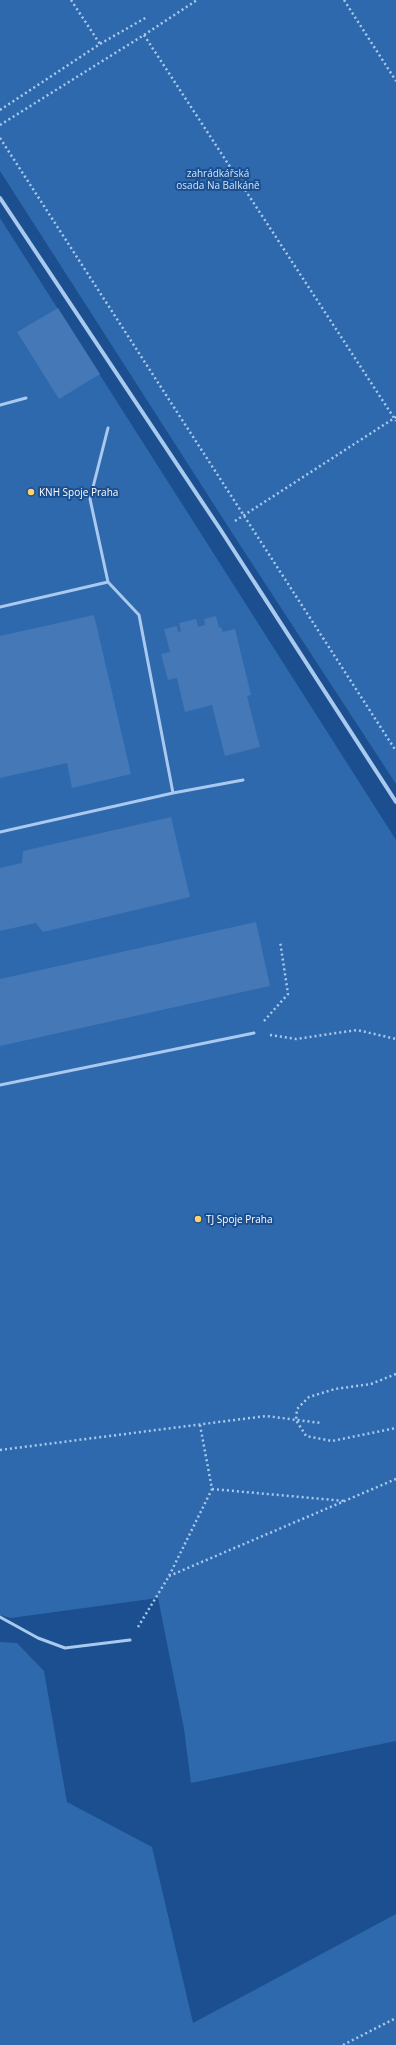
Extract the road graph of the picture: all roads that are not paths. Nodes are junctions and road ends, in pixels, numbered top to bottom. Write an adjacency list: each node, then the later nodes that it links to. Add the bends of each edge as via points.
1 (0, 198): 9 (street, via 220,529)
2 (26, 398): 3 (lane)
3 (0, 405)
4 (108, 428): 5 (lane, via 90,499)
5 (108, 582): 6 (lane); 8 (lane, via 139,615)
6 (0, 607)
7 (243, 780): 8 (lane)
8 (173, 793): 10 (lane)
9 (396, 802)
10 (0, 832)
11 (254, 1033): 12 (lane)
12 (0, 1085)
13 (0, 1617): 14 (lane, via 38,1638 65,1648)
14 (130, 1640)

